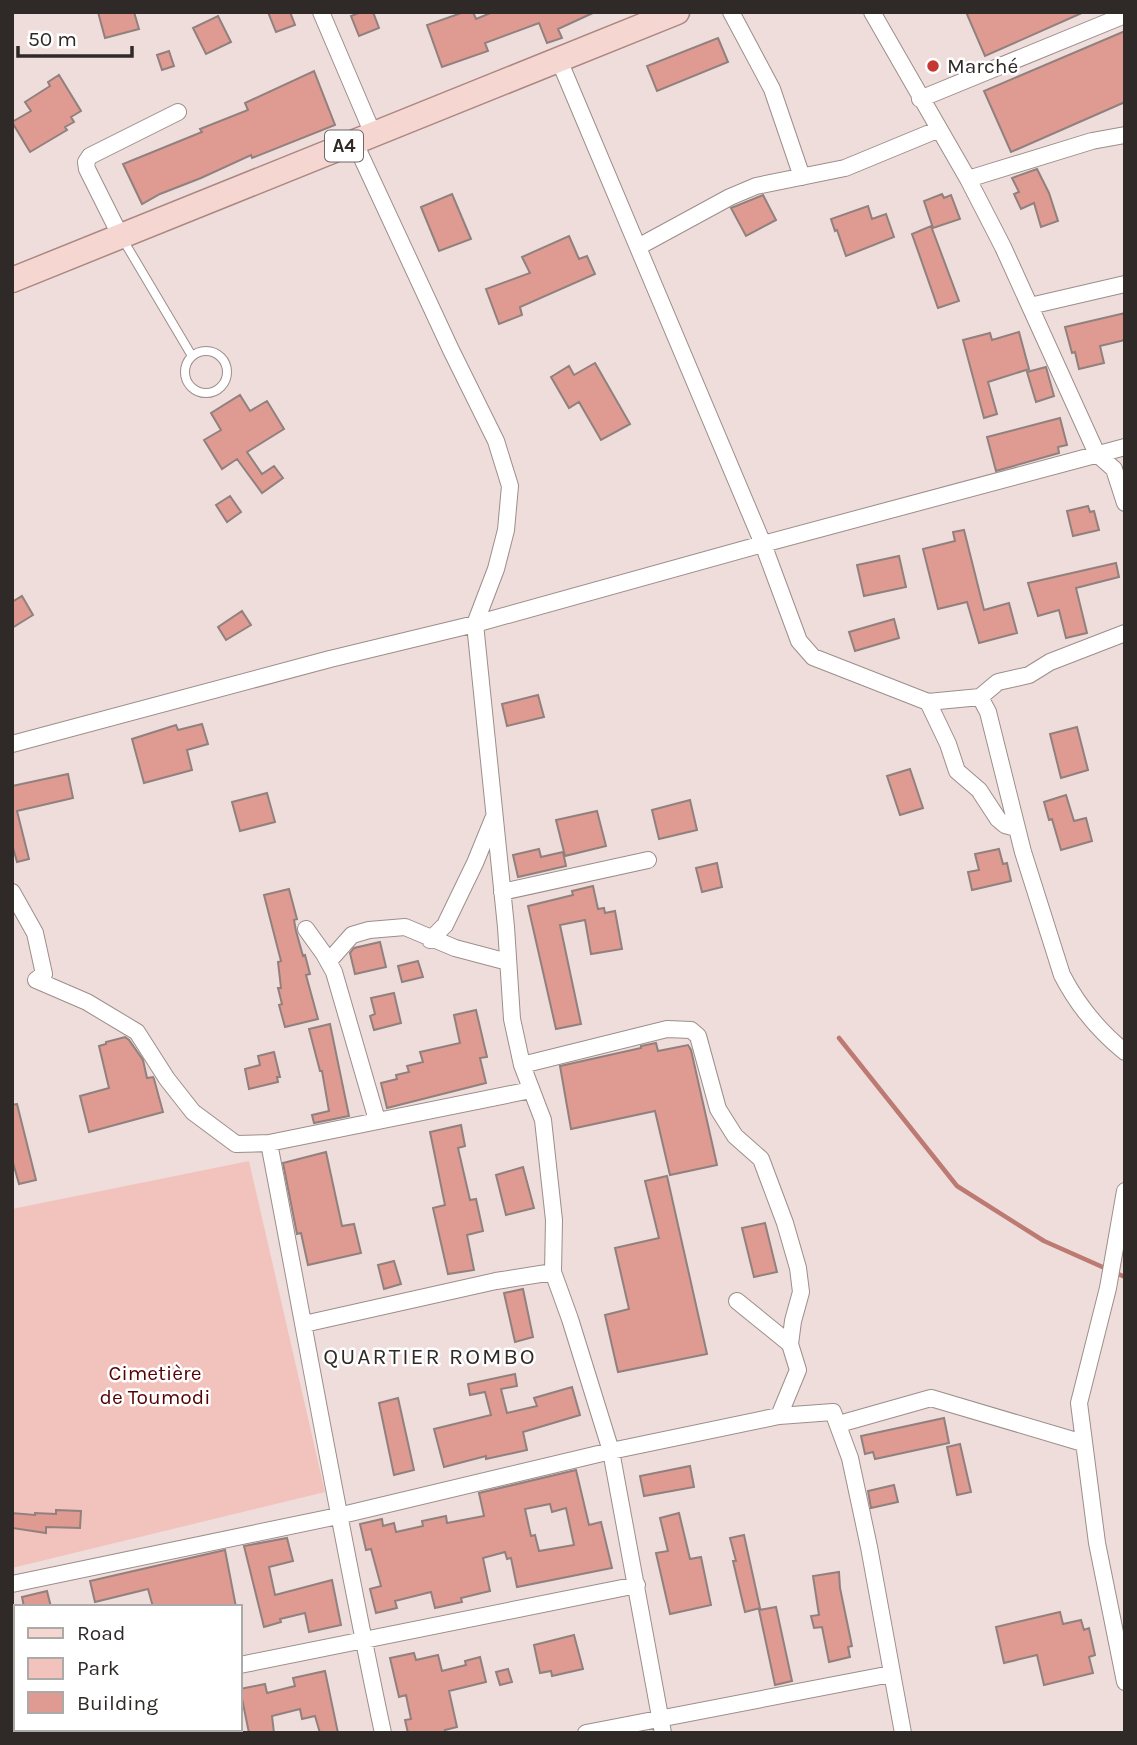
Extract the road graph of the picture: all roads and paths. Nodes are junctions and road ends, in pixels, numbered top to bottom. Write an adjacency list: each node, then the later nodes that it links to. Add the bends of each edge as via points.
1 (321, 12): 11 (street)
2 (677, 12): 6 (main road, A4)
3 (732, 12): 12 (street, via 772,89)
4 (872, 12): 7 (street)
5 (1125, 15): 7 (street)
6 (559, 60): 11 (main road, A4); 15 (street)
7 (920, 99): 9 (street)
8 (178, 112): 14 (street, via 86,162)
9 (937, 130): 12 (street, via 845,168); 13 (street)
10 (1125, 135): 13 (street)
11 (363, 138): 14 (main road, A4); 24 (street, via 451,350 496,441 510,486 506,530)
12 (802, 177): 15 (street, via 748,190)
13 (968, 179): 18 (street)
14 (120, 235): 16 (main road, A4); 19 (lane)
15 (638, 247): 23 (street)
16 (12, 280)
17 (1125, 284): 18 (street)
18 (1030, 306): 21 (street)
19 (192, 356): 19 (lane, via 185,369 192,389 206,393 220,388 228,375 220,355 206,350)
20 (1125, 447): 21 (street)
21 (1097, 454): 22 (street, via 1114,469); 23 (street)
22 (1125, 503)
23 (763, 544): 24 (street); 27 (street, via 807,653)
24 (475, 624): 28 (street); 29 (street)
25 (1125, 633): 26 (street, via 1029,675 998,682)
26 (980, 697): 27 (street); 30 (street, via 988,712)
27 (928, 702): 30 (street, via 957,771 979,790 998,819)
28 (12, 744)
29 (494, 818): 33 (street); 35 (street, via 445,925)
30 (1017, 828): 38 (street, via 1062,975 1095,1023)
31 (648, 860): 33 (street)
32 (12, 892): 42 (street, via 35,933 44,974 36,980 87,1002 137,1032 193,1112 236,1144)
33 (502, 892): 37 (street)
34 (306, 929): 36 (street)
35 (430, 940): 36 (street, via 410,927 369,930 352,935); 37 (street)
36 (329, 961): 41 (street)
37 (508, 962): 39 (street, via 512,1019)
38 (1125, 1052)
39 (522, 1065): 40 (street); 47 (street, via 667,1029 691,1030 698,1036 718,1109 735,1136 761,1158 785,1223 801,1292)
40 (531, 1090): 41 (street); 44 (street, via 543,1120 554,1220)
41 (377, 1120): 42 (street)
42 (269, 1143): 46 (street)
43 (1125, 1191): 50 (street, via 1108,1288 1079,1403)
44 (553, 1272): 46 (street); 51 (street)
45 (737, 1301): 47 (street)
46 (304, 1324): 52 (street)
47 (790, 1344): 48 (street, via 798,1370)
48 (779, 1416): 49 (street, via 833,1412); 51 (street)
49 (839, 1424): 50 (street, via 931,1398); 57 (street, via 869,1547)
50 (1083, 1443): 58 (street, via 1097,1543)
51 (611, 1451): 52 (street); 54 (street)
52 (338, 1516): 53 (street); 55 (street)
53 (12, 1584)
54 (636, 1585): 55 (street); 59 (street)
55 (363, 1640): 56 (street); 60 (street)
56 (242, 1665)
57 (891, 1674): 59 (street); 62 (street)
58 (1125, 1682)
59 (661, 1725): 61 (street)
60 (383, 1733)
61 (586, 1733)
62 (903, 1733)

